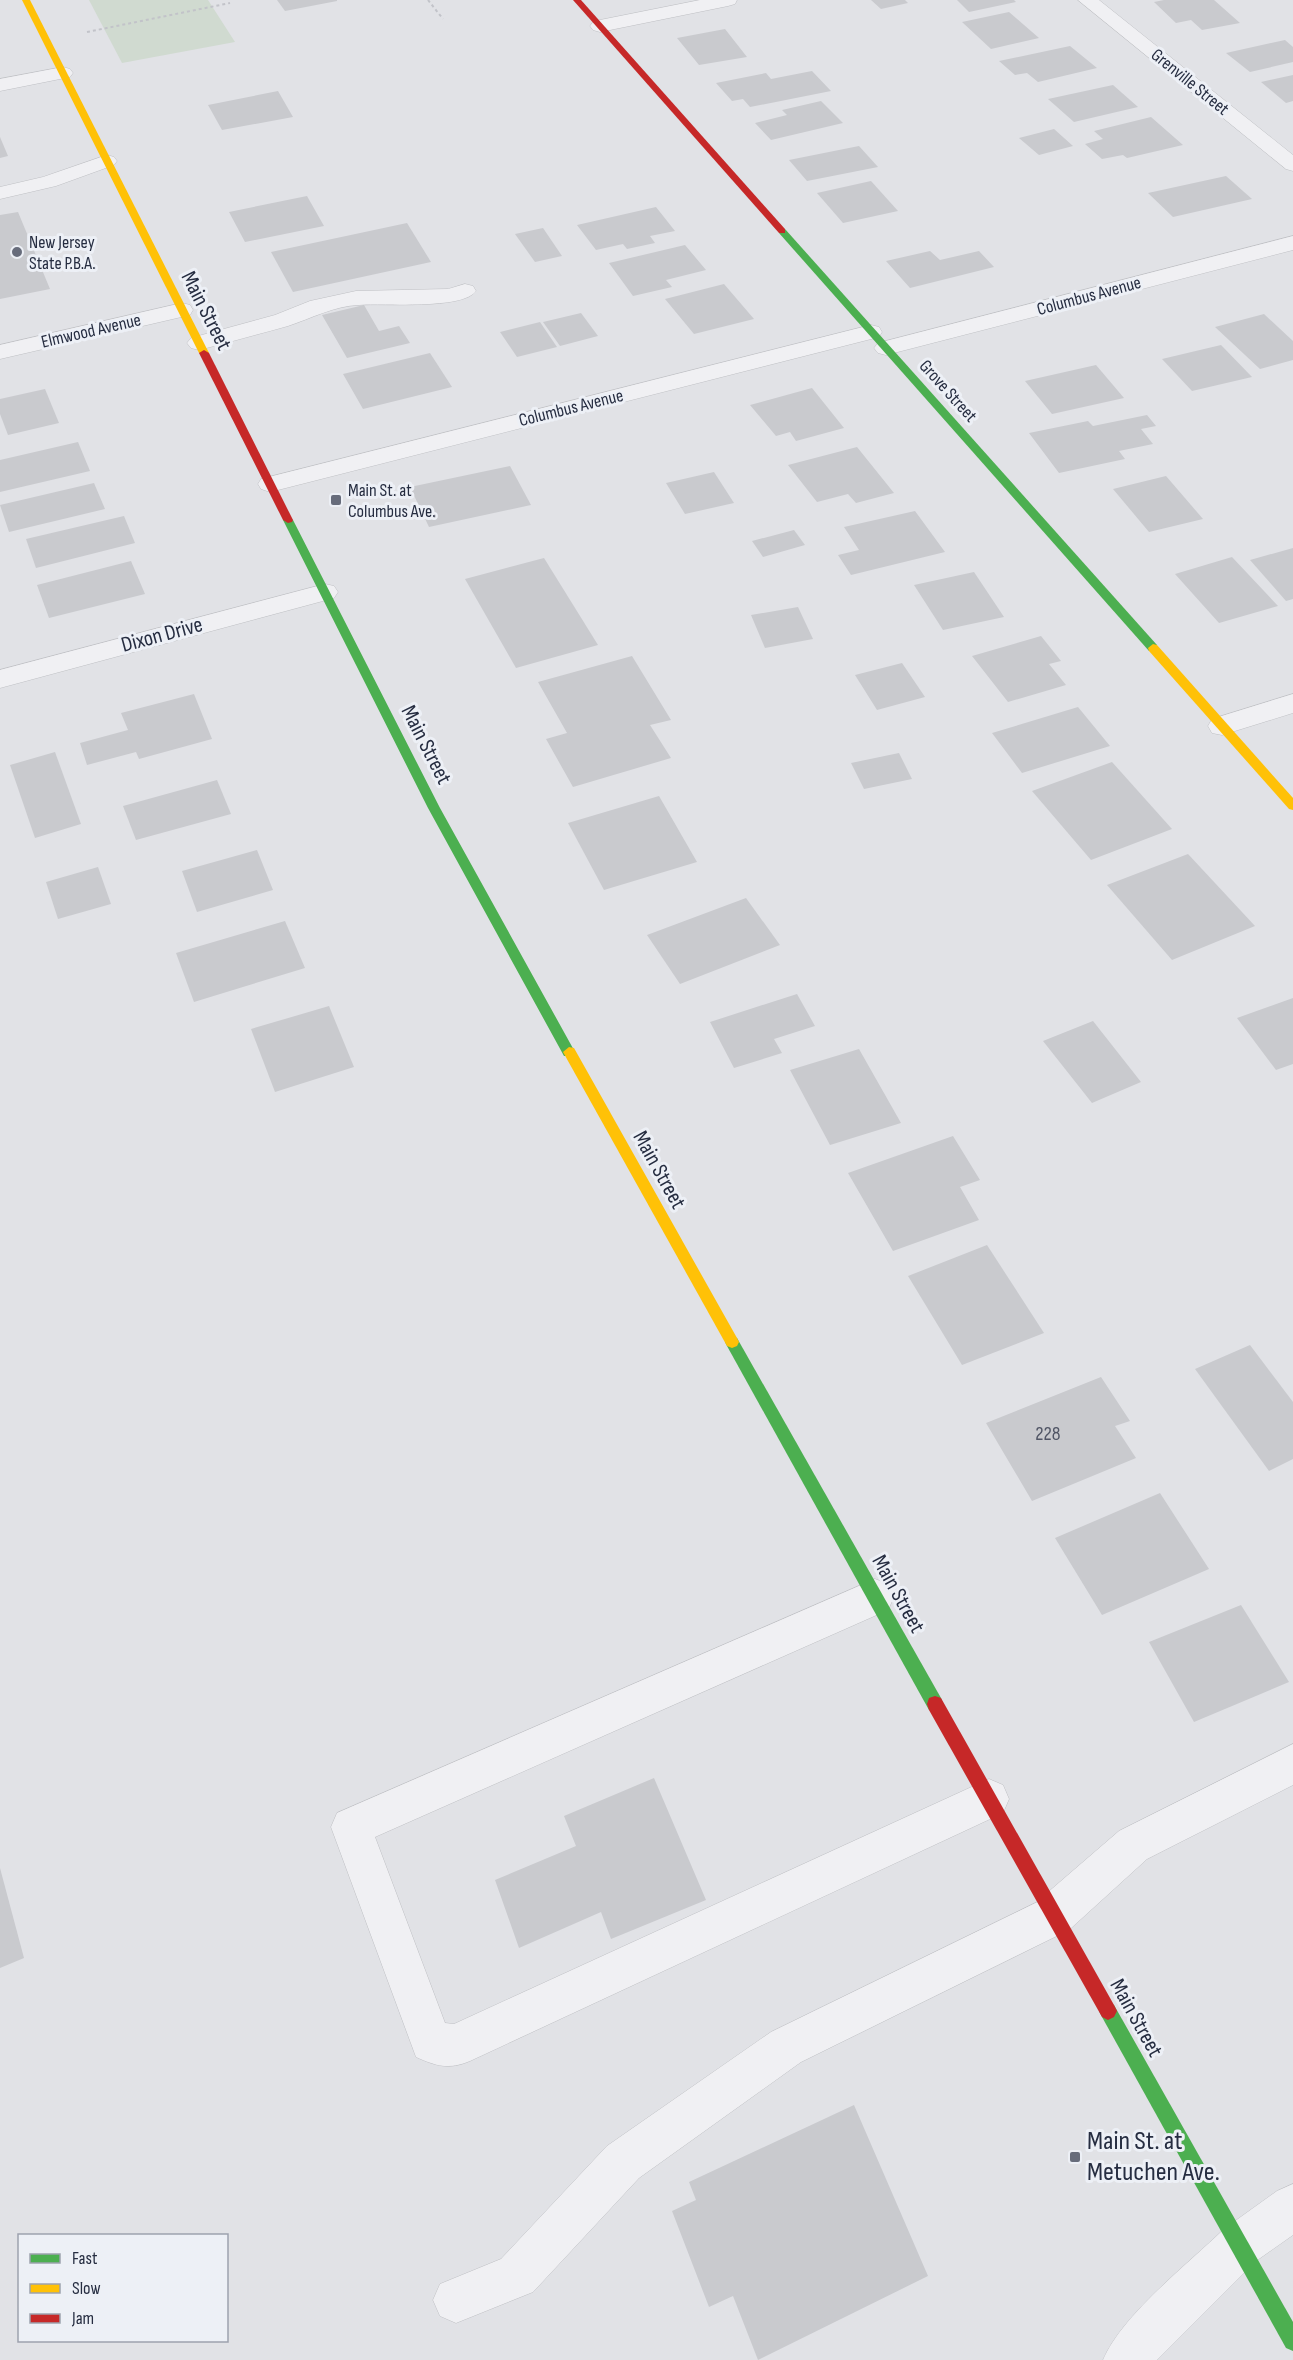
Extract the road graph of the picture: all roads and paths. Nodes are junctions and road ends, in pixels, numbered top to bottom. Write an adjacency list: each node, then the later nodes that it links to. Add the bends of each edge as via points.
1 (26, 0): 9 (main road, Main Street)
2 (428, 0): 7 (path)
3 (577, 0): 8 (main road, Grove Street)
4 (728, 0): 8 (street)
5 (1087, 0): 13 (street, Grenville Street)
6 (230, 3): 9 (path)
7 (443, 19)
8 (600, 26): 18 (main road, Grove Street)
9 (46, 40): 10 (main road, Main Street)
10 (63, 73): 11 (street); 12 (main road, Main Street)
11 (0, 85)
12 (107, 161): 14 (street, via 49,182); 17 (main road, Main Street)
13 (1293, 165)
14 (0, 193)
15 (1293, 243): 18 (street, Columbus Avenue)
16 (465, 291): 19 (street, via 450,296 356,298)
17 (182, 310): 19 (main road, Main Street); 20 (street, Elmwood Avenue)
18 (879, 340): 21 (street, Columbus Avenue); 25 (main road, Grove Street)
19 (199, 343): 21 (main road, Main Street)
20 (0, 352)
21 (270, 484): 22 (main road, Main Street)
22 (325, 592): 23 (street, Dixon Drive); 27 (main road, Main Street, via 477,888)
23 (0, 679)
24 (1293, 704): 25 (street)
25 (1222, 726): 26 (main road, Grove Street)
26 (1293, 806)
27 (875, 1597): 29 (main road, Main Street); 29 (street, via 351,1827 430,2042 455,2046)
28 (1293, 1764): 30 (street, via 1133,1845)
29 (989, 1799): 30 (main road, Main Street)
30 (1054, 1915): 32 (main road, Main Street); 33 (street, via 786,2047 623,2162 517,2276)
31 (1293, 2207): 32 (street)
32 (1240, 2245): 34 (main road, Main Street); 35 (street, via 1149,2332)
33 (456, 2300)
34 (1293, 2341)
35 (1126, 2360)

